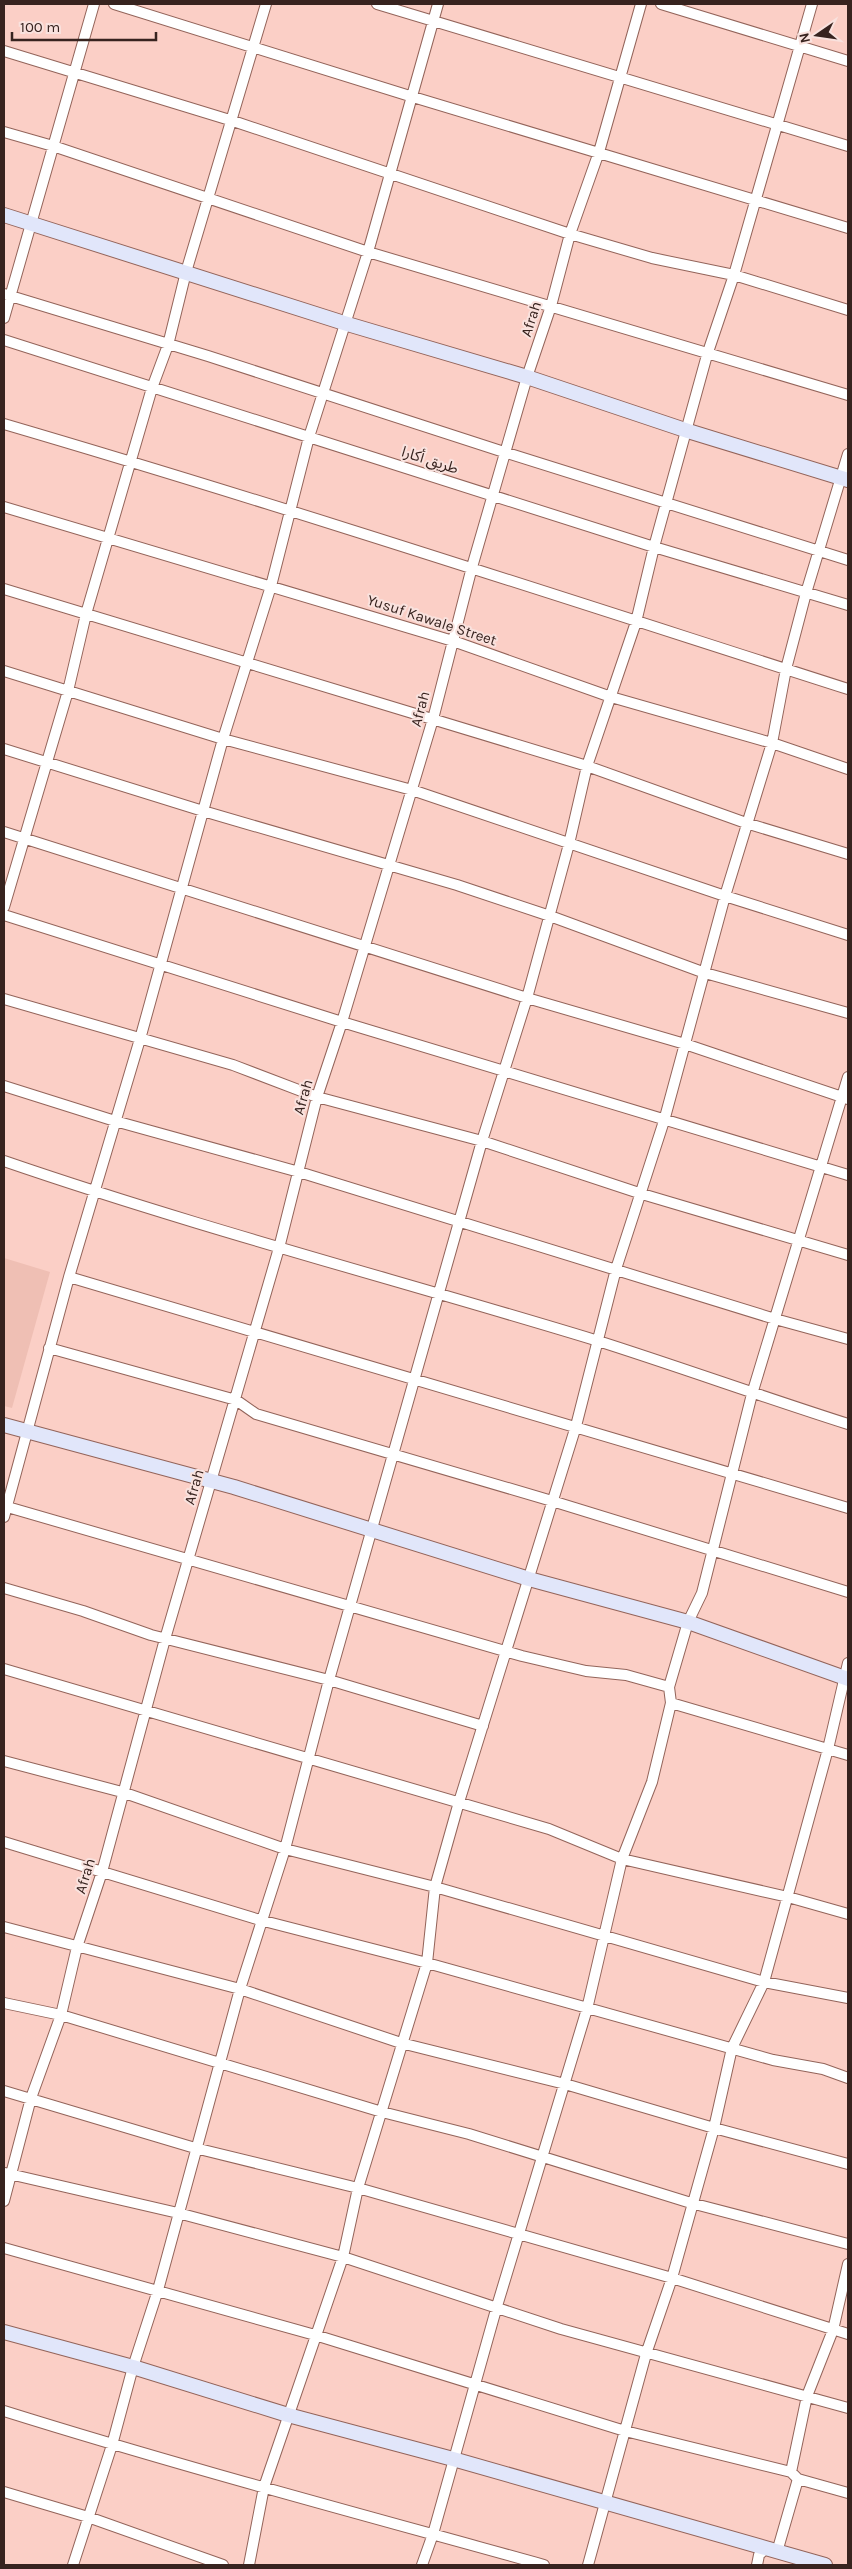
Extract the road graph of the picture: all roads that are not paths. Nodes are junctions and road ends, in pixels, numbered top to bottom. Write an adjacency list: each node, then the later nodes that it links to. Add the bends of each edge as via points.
1 (94, 4): 14 (street)
2 (114, 4): 10 (street)
3 (266, 4): 10 (street)
4 (377, 4): 9 (street)
5 (438, 4): 9 (street)
6 (641, 4): 15 (street, Afrah)
7 (661, 4): 11 (street)
8 (812, 4): 11 (street)
9 (434, 23): 15 (street); 16 (street)
10 (254, 47): 16 (street); 17 (street)
11 (800, 47): 13 (street); 18 (street)
12 (4, 52): 14 (street)
13 (848, 61)
14 (74, 72): 17 (street); 20 (street)
15 (620, 75): 18 (street); 22 (street, Afrah)
16 (413, 97): 22 (street); 23 (street)
17 (233, 121): 23 (street); 24 (street)
18 (776, 124): 21 (street); 25 (street)
19 (4, 132): 20 (street)
20 (53, 146): 24 (street); 27 (street)
21 (848, 146)
22 (599, 152): 25 (street); 29 (street, Afrah)
23 (389, 174): 29 (street); 30 (street)
24 (208, 198): 30 (street); 31 (street)
25 (754, 201): 28 (street); 32 (street)
26 (4, 215): 27 (street)
27 (31, 223): 31 (street); 33 (street)
28 (848, 228)
29 (570, 234): 32 (street, via 652,258); 34 (street, Afrah)
30 (368, 252): 34 (street); 37 (street)
31 (186, 272): 37 (street); 39 (street)
32 (734, 275): 35 (street); 40 (street)
33 (7, 295): 36 (street); 39 (street)
34 (551, 306): 40 (street); 41 (street, Afrah)
35 (848, 310)
36 (4, 318)
37 (344, 323): 41 (street); 43 (street)
38 (4, 340): 42 (street, طريق أكارا)
39 (168, 345): 42 (street); 43 (street, via 223,360)
40 (707, 355): 44 (street); 46 (street)
41 (527, 376): 46 (street); 48 (street, Afrah)
42 (152, 388): 47 (street, طريق أكارا); 50 (street)
43 (324, 395): 47 (street); 48 (street)
44 (848, 395)
45 (4, 424): 50 (street)
46 (688, 431): 51 (street); 53 (street)
47 (309, 437): 52 (street, طريق أكارا); 55 (street)
48 (507, 453): 52 (street, Afrah); 53 (street)
49 (848, 454): 51 (street)
50 (132, 461): 55 (street); 56 (street)
51 (845, 479): 58 (street)
52 (492, 495): 57 (street, طريق أكارا); 60 (street, Afrah)
53 (667, 502): 57 (street); 58 (street)
54 (4, 507): 56 (street, Yusuf Kawale Street)
55 (290, 512): 60 (street); 61 (street)
56 (109, 538): 61 (street, Yusuf Kawale Street); 65 (street)
57 (654, 547): 63 (street, طريق أكارا); 66 (street)
58 (819, 551): 59 (street); 63 (street)
59 (848, 560)
60 (472, 567): 66 (street); 67 (street, Afrah)
61 (271, 586): 67 (street, Yusuf Kawale Street); 68 (street)
62 (4, 589): 65 (street)
63 (806, 593): 64 (street, طريق أكارا); 69 (street)
64 (848, 605)
65 (86, 614): 68 (street); 72 (street)
66 (636, 622): 69 (street); 73 (street)
67 (453, 641): 73 (street, Yusuf Kawale Street); 74 (street, Afrah)
68 (245, 664): 74 (street); 75 (street)
69 (786, 669): 71 (street); 76 (street)
70 (4, 671): 72 (street)
71 (848, 689)
72 (68, 691): 75 (street); 78 (street)
73 (611, 697): 76 (street, Yusuf Kawale Street); 79 (street)
74 (433, 718): 79 (street); 81 (street, Afrah)
75 (223, 739): 81 (street); 82 (street)
76 (772, 742): 80 (street, Yusuf Kawale Street); 83 (street)
77 (4, 749): 78 (street)
78 (47, 761): 82 (street); 85 (street)
79 (587, 766): 83 (street); 86 (street)
80 (848, 769)
81 (412, 790): 86 (street); 88 (street, Afrah)
82 (203, 811): 88 (street); 89 (street)
83 (746, 823): 87 (street); 90 (street)
84 (4, 832): 85 (street)
85 (25, 838): 89 (street); 91 (street)
86 (569, 844): 90 (street); 93 (street)
87 (848, 854)
88 (389, 866): 93 (street); 95 (street, Afrah)
89 (182, 889): 95 (street); 96 (street)
90 (724, 896): 94 (street); 97 (street)
91 (4, 907)
92 (4, 915): 96 (street)
93 (550, 916): 97 (street); 98 (street)
94 (848, 935)
95 (364, 946): 98 (street); 101 (street, Afrah)
96 (158, 965): 101 (street); 102 (street)
97 (705, 973): 100 (street); 103 (street)
98 (527, 998): 103 (street); 104 (street)
99 (4, 999): 102 (street)
100 (848, 1013)
101 (342, 1022): 104 (street); 107 (street, Afrah)
102 (140, 1039): 107 (street, via 233,1066); 109 (street)
103 (685, 1044): 108 (street); 110 (street)
104 (504, 1072): 110 (street); 111 (street)
105 (848, 1076): 108 (street)
106 (4, 1086): 109 (street)
107 (317, 1097): 111 (street); 114 (street, Afrah)
108 (845, 1099): 113 (street)
109 (115, 1121): 114 (street); 116 (street)
110 (664, 1121): 113 (street); 117 (street)
111 (482, 1141): 117 (street); 118 (street)
112 (4, 1161): 116 (street)
113 (820, 1168): 115 (street); 119 (street)
114 (299, 1172): 118 (street); 120 (street, Afrah)
115 (848, 1175)
116 (94, 1192): 120 (street); 123 (street)
117 (642, 1194): 119 (street); 122 (street)
118 (459, 1221): 122 (street); 124 (street)
119 (800, 1240): 121 (street); 125 (street)
120 (279, 1248): 124 (street); 126 (street, Afrah)
121 (848, 1255)
122 (616, 1269): 125 (street); 128 (street)
123 (69, 1277): 126 (street); 129 (street)
124 (438, 1295): 128 (street); 130 (street)
125 (775, 1319): 127 (street); 131 (street)
126 (254, 1333): 130 (street); 132 (street, Afrah)
127 (848, 1339)
128 (596, 1341): 131 (street); 135 (street)
129 (49, 1348): 132 (street); 136 (street)
130 (415, 1378): 135 (street); 137 (street)
131 (752, 1394): 133 (street); 138 (street)
132 (236, 1400): 137 (street, via 256,1414); 139 (street, Afrah)
133 (848, 1424)
134 (4, 1425): 136 (street)
135 (576, 1426): 138 (street); 140 (street)
136 (27, 1431): 139 (street); 142 (street)
137 (393, 1454): 140 (street); 143 (street)
138 (732, 1474): 141 (street); 144 (street)
139 (212, 1481): 143 (street); 145 (street, Afrah)
140 (552, 1501): 144 (street); 146 (street)
141 (848, 1508)
142 (5, 1510): 145 (street)
143 (372, 1530): 146 (street); 149 (street)
144 (711, 1551): 148 (street); 150 (street, via 702,1593)
145 (189, 1559): 149 (street); 151 (street, Afrah)
146 (528, 1579): 150 (street); 152 (street)
147 (4, 1588): 151 (street)
148 (848, 1592)
149 (350, 1606): 152 (street); 156 (street)
150 (688, 1622): 155 (street); 157 (street)
151 (165, 1639): 156 (street); 159 (street, Afrah)
152 (506, 1651): 157 (street); 160 (street)
153 (848, 1663): 155 (street)
154 (4, 1669): 159 (street)
155 (846, 1678): 161 (street)
156 (329, 1680): 160 (street); 163 (street)
157 (670, 1687): 158 (street)
158 (671, 1703): 161 (street); 169 (street, via 652,1782)
159 (145, 1711): 163 (street); 165 (street, Afrah)
160 (483, 1726): 166 (street)
161 (828, 1749): 162 (street); 172 (street)
162 (848, 1755)
163 (310, 1758): 166 (street); 168 (street)
164 (4, 1761): 165 (street)
165 (122, 1792): 168 (street); 170 (street, Afrah)
166 (459, 1802): 169 (street, via 549,1828); 171 (street)
167 (4, 1842): 170 (street)
168 (285, 1849): 171 (street); 174 (street)
169 (622, 1859): 172 (street); 176 (street)
170 (102, 1872): 174 (street); 177 (street, Afrah)
171 (435, 1887): 176 (street); 178 (street)
172 (788, 1898): 173 (street); 179 (street)
173 (848, 1914)
174 (260, 1920): 178 (street); 180 (street)
175 (4, 1926): 177 (street)
176 (605, 1936): 179 (street); 183 (street)
177 (78, 1947): 180 (street); 184 (street, Afrah)
178 (427, 1963): 183 (street); 185 (street)
179 (764, 1982): 181 (street); 186 (street)
180 (240, 1989): 185 (street); 187 (street)
181 (848, 1998)
182 (4, 2003): 184 (street)
183 (587, 2009): 186 (street); 189 (street)
184 (61, 2016): 187 (street); 191 (street, Afrah)
185 (401, 2043): 189 (street); 192 (street)
186 (732, 2048): 188 (street); 193 (street)
187 (219, 2062): 192 (street); 194 (street)
188 (848, 2078)
189 (565, 2084): 193 (street); 195 (street)
190 (4, 2091): 191 (street)
191 (31, 2098): 194 (street); 197 (street, Afrah)
192 (382, 2112): 195 (street, via 468,2134); 198 (street)
193 (714, 2128): 196 (street); 200 (street)
194 (195, 2148): 198 (street); 201 (street)
195 (542, 2159): 200 (street); 202 (street)
196 (848, 2164)
197 (7, 2174): 199 (street, Afrah); 201 (street)
198 (358, 2188): 202 (street); 205 (street)
199 (4, 2201)
200 (691, 2202): 203 (street); 207 (street)
201 (178, 2213): 205 (street); 208 (street)
202 (518, 2234): 207 (street); 209 (street)
203 (848, 2244)
204 (4, 2248): 208 (street)
205 (343, 2257): 209 (street); 213 (street)
206 (848, 2264): 210 (street)
207 (672, 2278): 210 (street); 214 (street)
208 (158, 2290): 213 (street); 215 (street)
209 (497, 2306): 214 (street); 216 (street)
210 (833, 2330): 212 (street); 217 (street)
211 (4, 2332): 215 (street)
212 (848, 2334)
213 (315, 2335): 216 (street); 220 (street)
214 (646, 2354): 217 (street); 221 (street)
215 (133, 2366): 220 (street); 222 (street)
216 (475, 2385): 221 (street); 223 (street)
217 (807, 2396): 218 (street); 224 (street)
218 (848, 2408)
219 (4, 2411): 222 (street)
220 (288, 2415): 223 (street); 225 (street)
221 (625, 2431): 224 (street); 228 (street)
222 (112, 2445): 225 (street); 229 (street)
223 (453, 2459): 228 (street); 230 (street)
224 (795, 2476): 227 (street); 231 (street)
225 (264, 2487): 230 (street, via 348,2513); 234 (street)
226 (4, 2492): 229 (street)
227 (848, 2493)
228 (605, 2502): 231 (street); 237 (street)
229 (88, 2516): 232 (street); 233 (street)
230 (433, 2534): 235 (street); 236 (street)
231 (771, 2550): 238 (street, via 759,2555); 239 (street)
232 (73, 2565)
233 (223, 2565)
234 (249, 2565)
235 (422, 2565)
236 (544, 2565)
237 (588, 2565)
238 (757, 2565)
239 (825, 2565)

